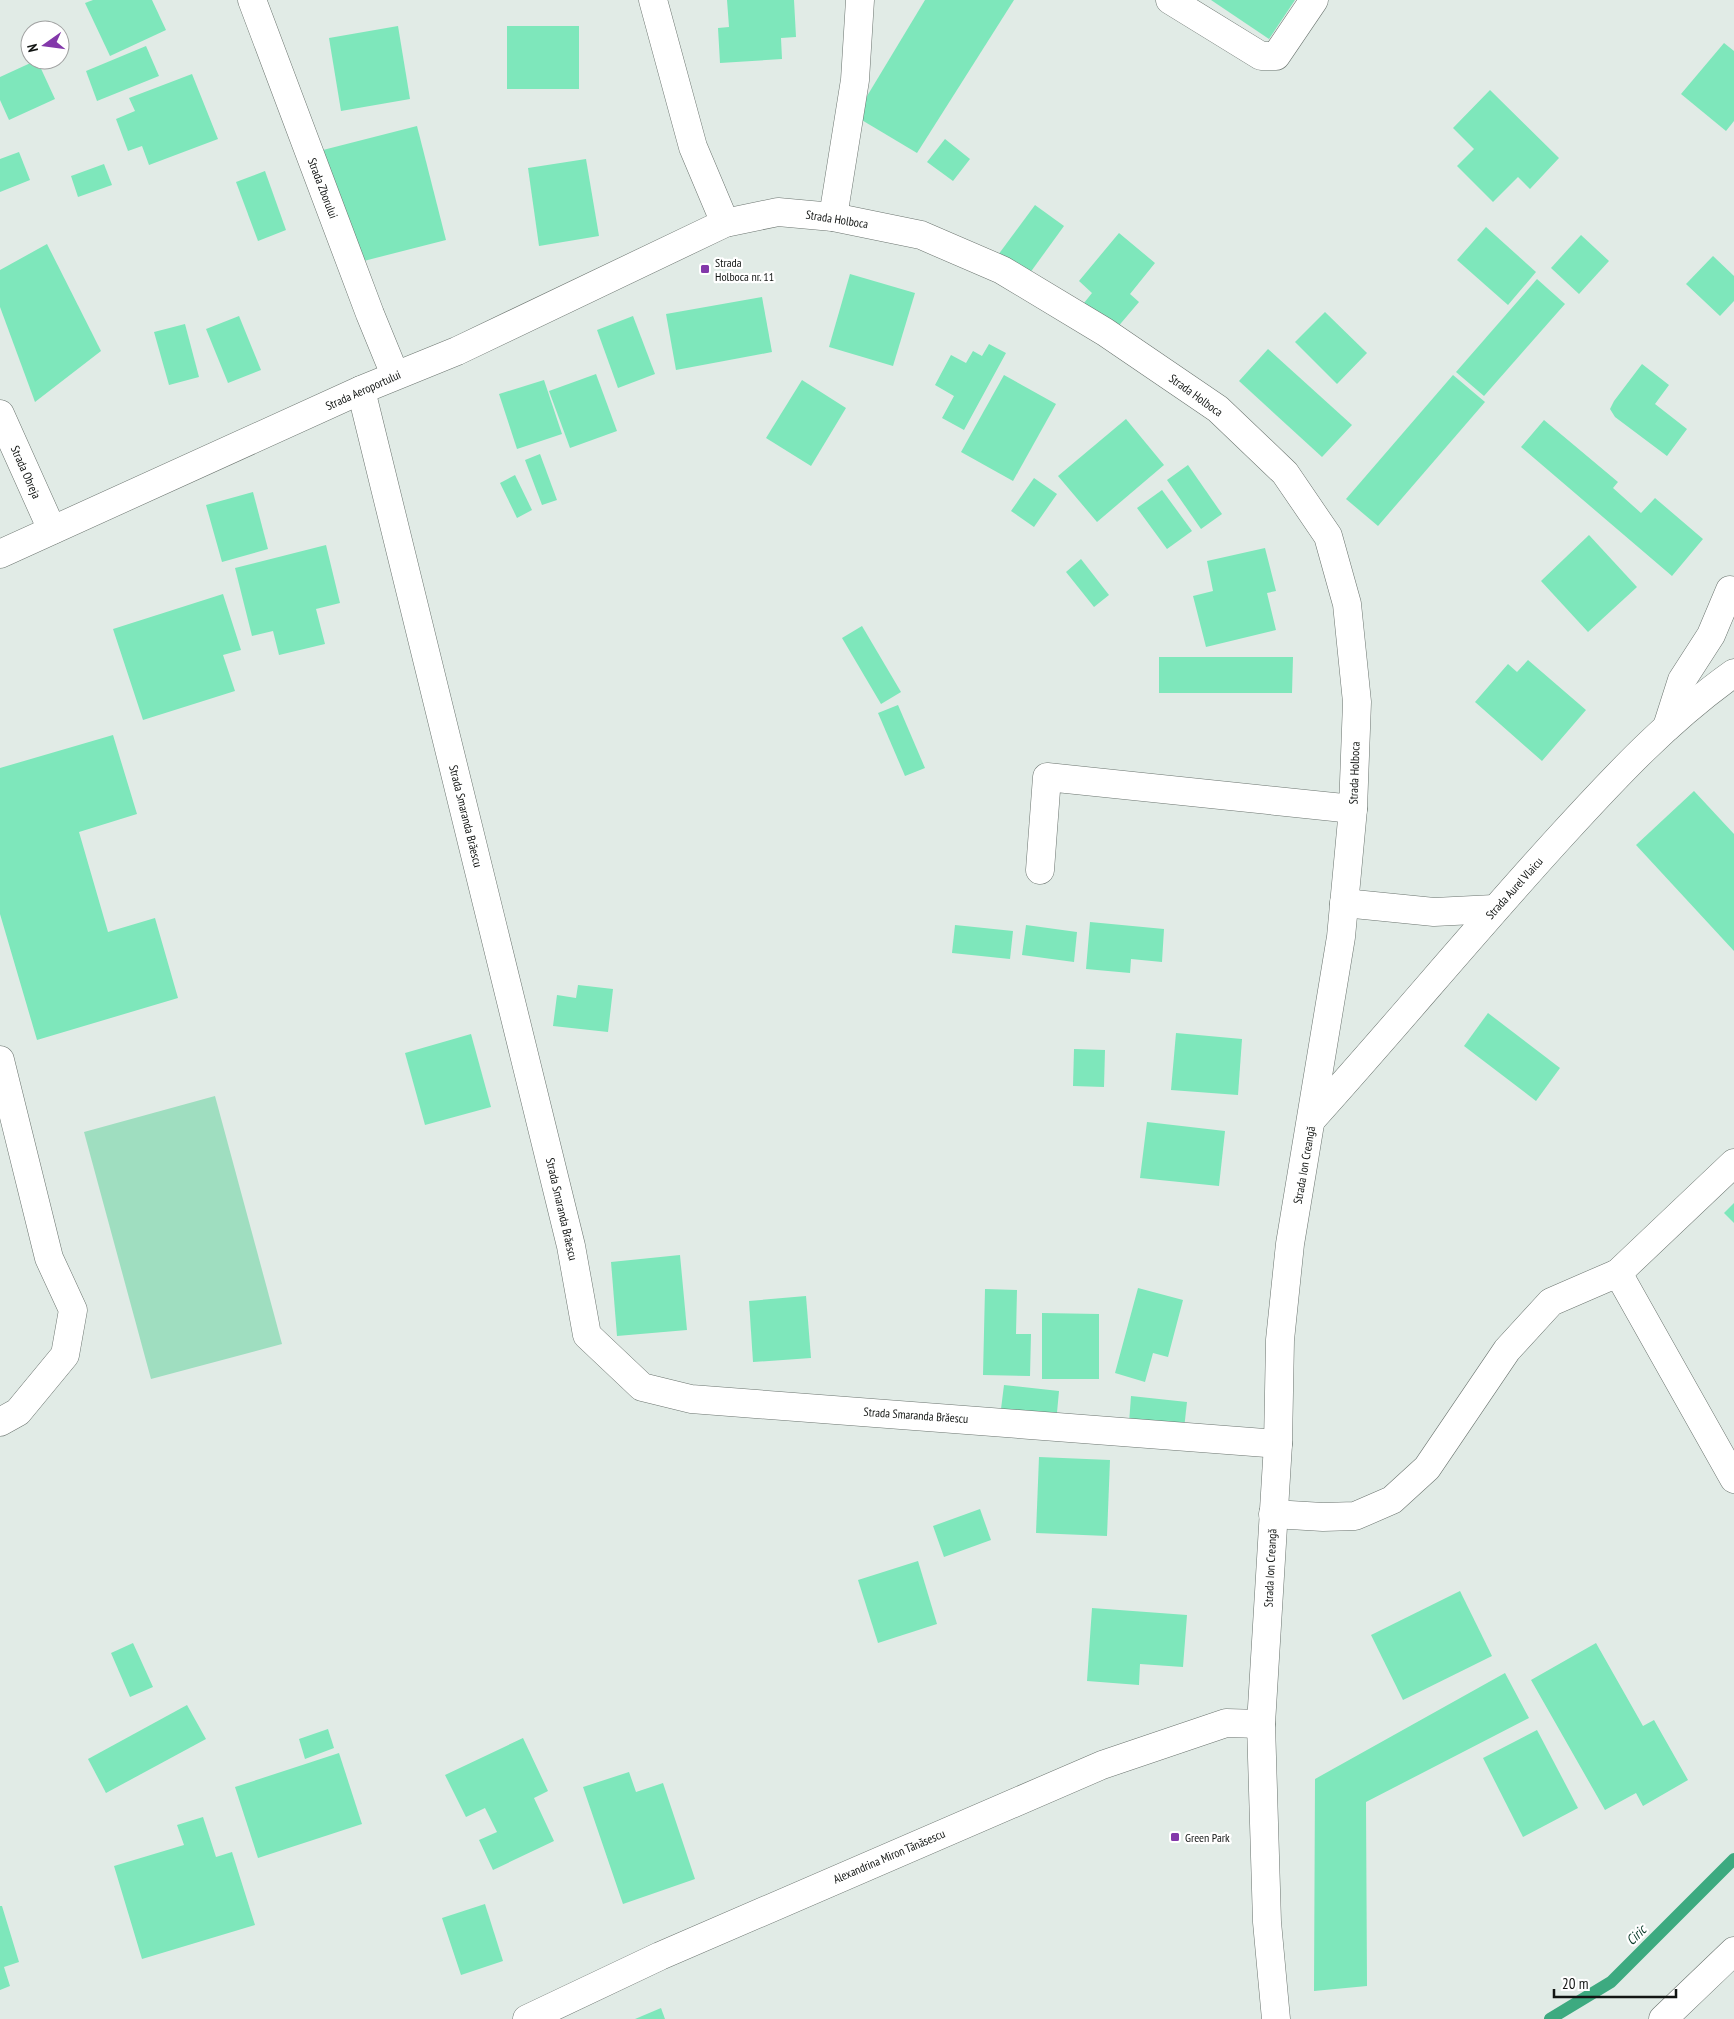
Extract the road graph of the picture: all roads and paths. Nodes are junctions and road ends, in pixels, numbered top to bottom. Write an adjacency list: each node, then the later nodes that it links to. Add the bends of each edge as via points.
1 (252, 0): 8 (street, Strada Zborului)
2 (653, 0): 7 (street, via 693,147)
3 (860, 0): 6 (street, via 855,80)
4 (1170, 0): 5 (street, via 1261,56 1276,56)
5 (1314, 0)
6 (833, 217): 7 (street, Strada Holboca, via 778,212); 16 (street, Strada Holboca, via 921,236 1002,270 1105,332 1218,409 1285,473 1328,536 1347,604 1357,702)
7 (725, 224): 8 (street, Strada Aeroportului, via 456,351)
8 (396, 375): 9 (street, Strada Aeroportului)
9 (361, 390): 11 (street, Strada Aeroportului); 25 (street, Strada Smaranda Brăescu, via 571,1246 586,1335 642,1387 691,1398)
10 (0, 414): 11 (street, Strada Obreja)
11 (52, 530): 12 (street, Strada Aeroportului)
12 (0, 554)
13 (1733, 591): 15 (street, via 1711,635 1682,680)
14 (1734, 673): 15 (street, Strada Aurel Vlaicu)
15 (1667, 727): 19 (street, Strada Aurel Vlaicu, via 1628,764)
16 (1353, 809): 17 (street, via 1047,777); 18 (street, Strada Holboca)
17 (1040, 870)
18 (1344, 903): 19 (street, via 1434,912); 21 (street, Strada Holboca)
19 (1494, 909): 21 (street, Strada Aurel Vlaicu)
20 (0, 1060): 24 (street, via 49,1258 73,1310 65,1356 18,1412)
21 (1312, 1119): 25 (street, Strada Ion Creangă, via 1289,1254 1280,1340)
22 (1734, 1163): 23 (street)
23 (1618, 1273): 26 (street); 27 (street, via 1551,1302 1507,1350 1427,1468 1392,1500 1355,1516)
24 (0, 1422)
25 (1278, 1444): 27 (street, Strada Ion Creangă)
26 (1734, 1479)
27 (1274, 1514): 28 (street, Strada Ion Creangă)
28 (1261, 1724): 30 (street, Alexandrina Miron Tănăsescu, via 1226,1723 1102,1765 660,1956); 31 (street, Strada Ion Creangă, via 1267,1922)
29 (1734, 1951): 32 (street)
30 (527, 2019)
31 (1276, 2019)
32 (1663, 2019)

